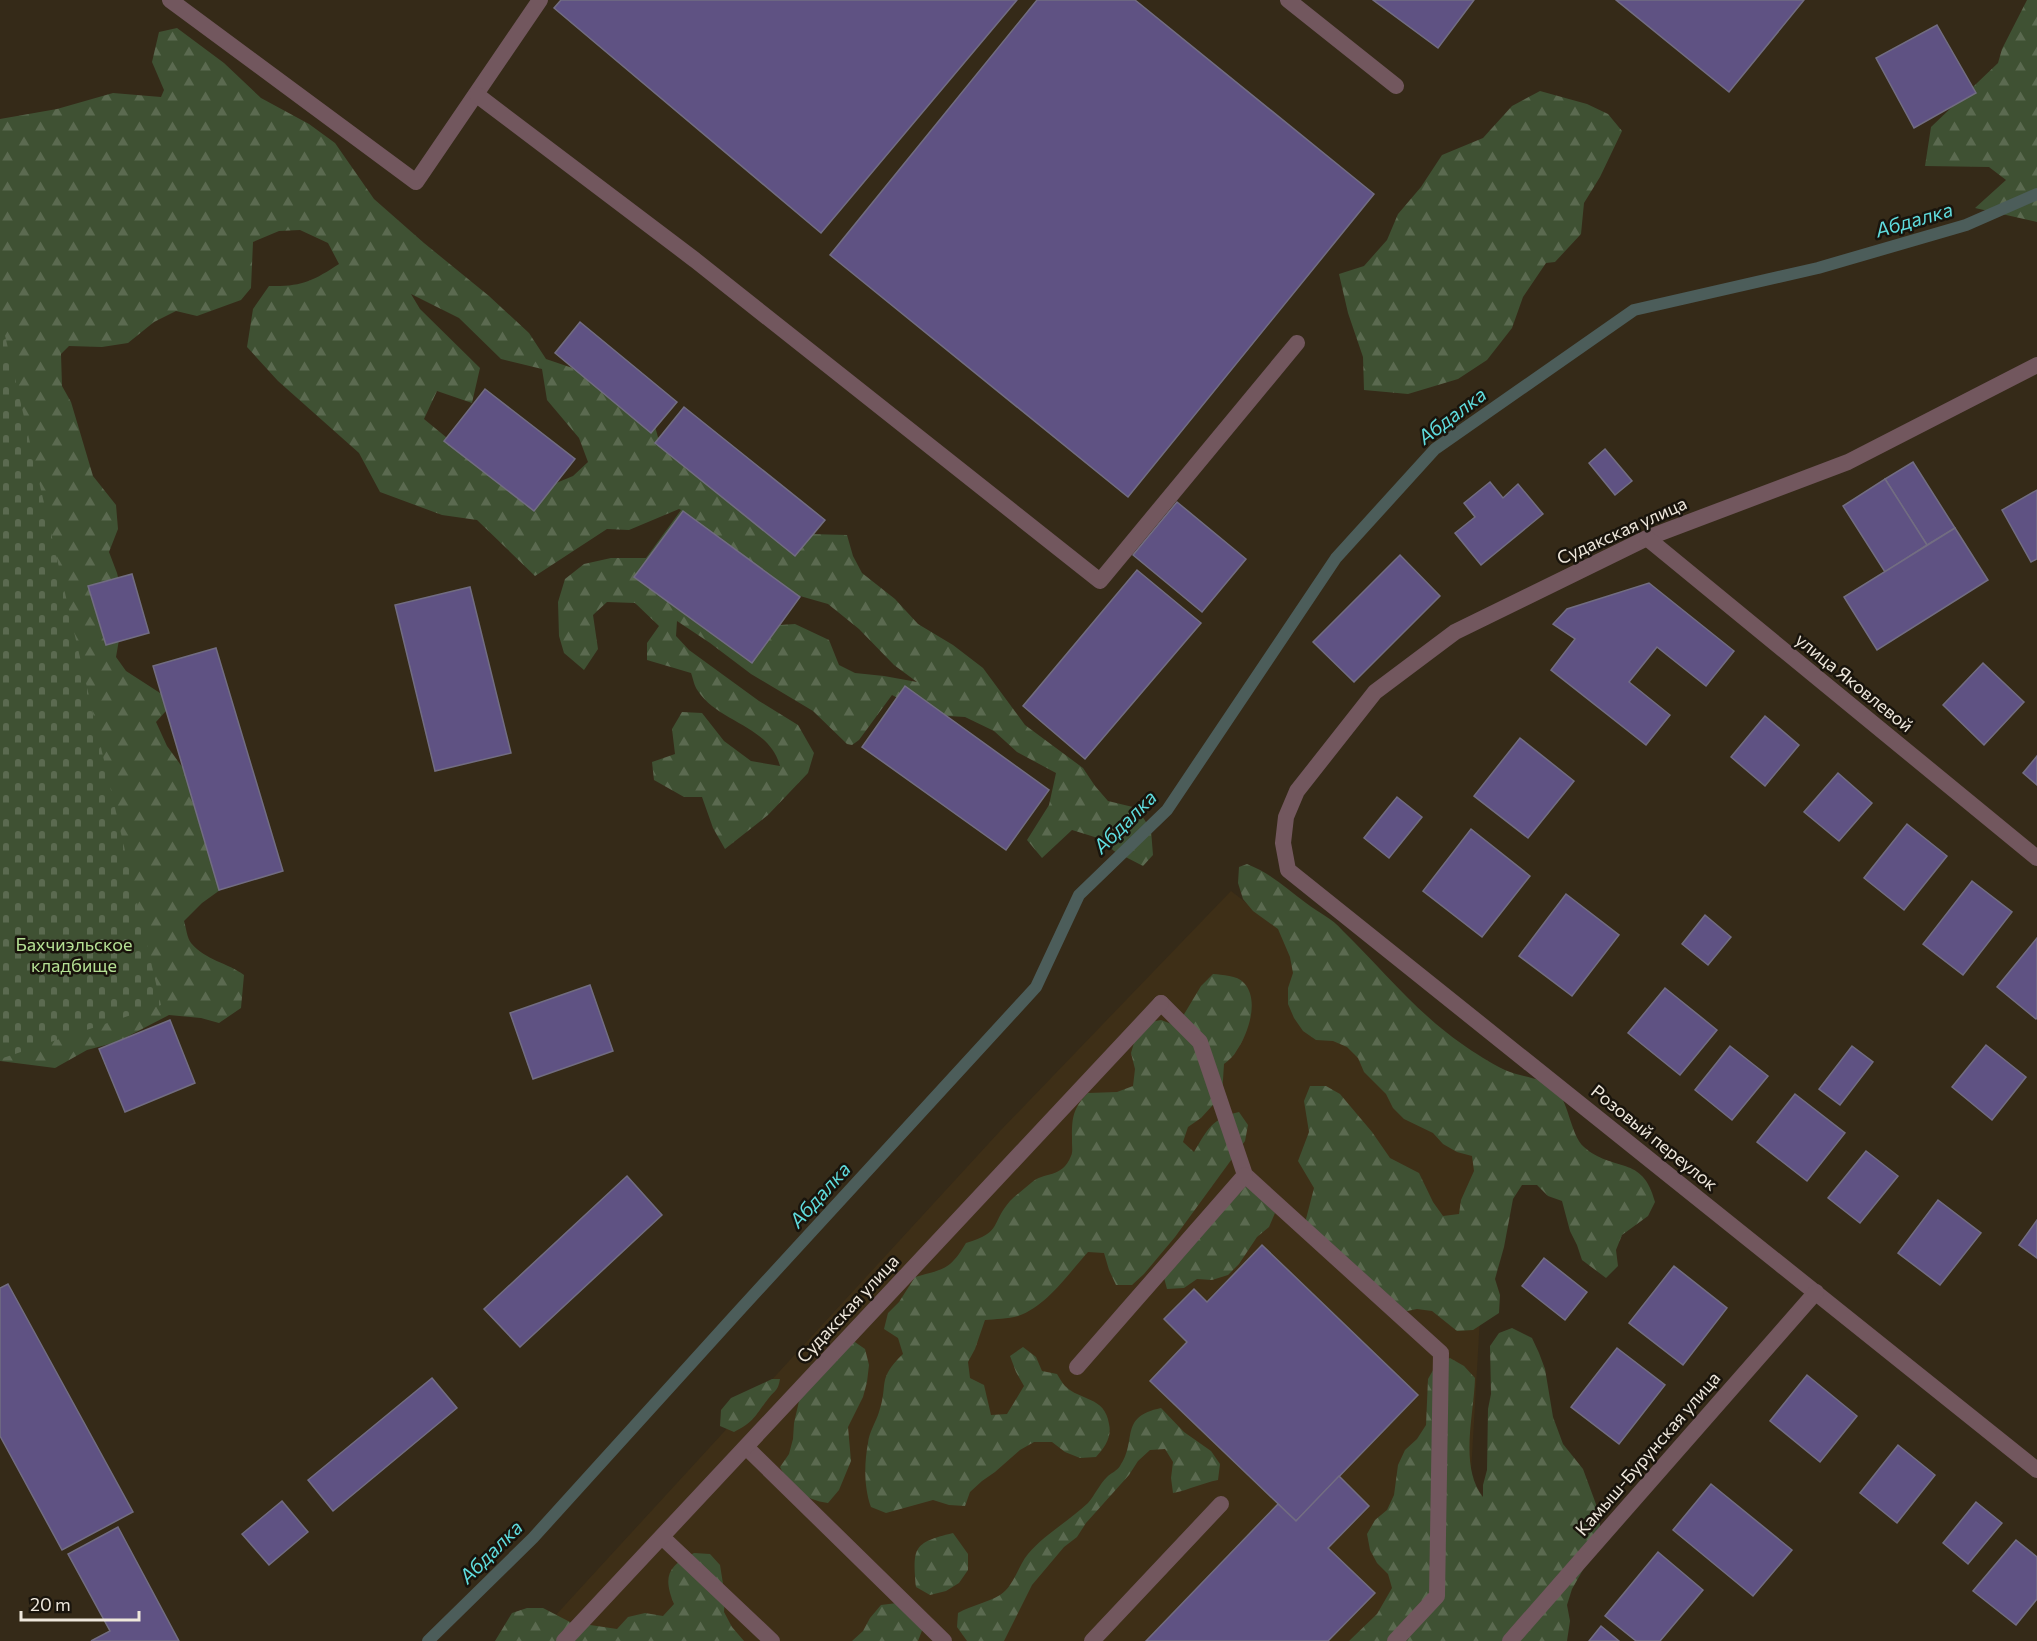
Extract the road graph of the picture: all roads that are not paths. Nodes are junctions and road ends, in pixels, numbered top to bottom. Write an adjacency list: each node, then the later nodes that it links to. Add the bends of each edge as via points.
1 (170, 0): 5 (street, via 417,182)
2 (540, 0): 5 (street)
3 (1288, 0): 4 (street)
4 (1396, 86)
5 (477, 94): 6 (street, via 695,260 1100,581)
6 (1297, 343)
7 (2037, 365): 8 (street, Судакская улица, via 1848,462)
8 (1647, 538): 9 (street, Судакская улица, via 1455,632 1375,692 1297,791); 10 (street, улица Яковлевой)
9 (1286, 817): 12 (street, Розовый переулок, via 1283,843 1288,870)
10 (2037, 858)
11 (1245, 1175): 13 (street); 14 (street, Судакская улица, via 1200,1042 1161,1003); 22 (street, via 1441,1353 1437,1596)
12 (1816, 1292): 15 (street, Розовый переулок); 23 (street, Камыш-Бурунская улица)
13 (1077, 1367)
14 (746, 1447): 17 (street, Судакская улица); 20 (street)
15 (2037, 1470)
16 (1221, 1504): 21 (street)
17 (662, 1537): 18 (street, Судакская улица); 19 (street)
18 (564, 1641)
19 (772, 1641)
20 (944, 1641)
21 (1092, 1641)
22 (1395, 1641)
23 (1510, 1641)

